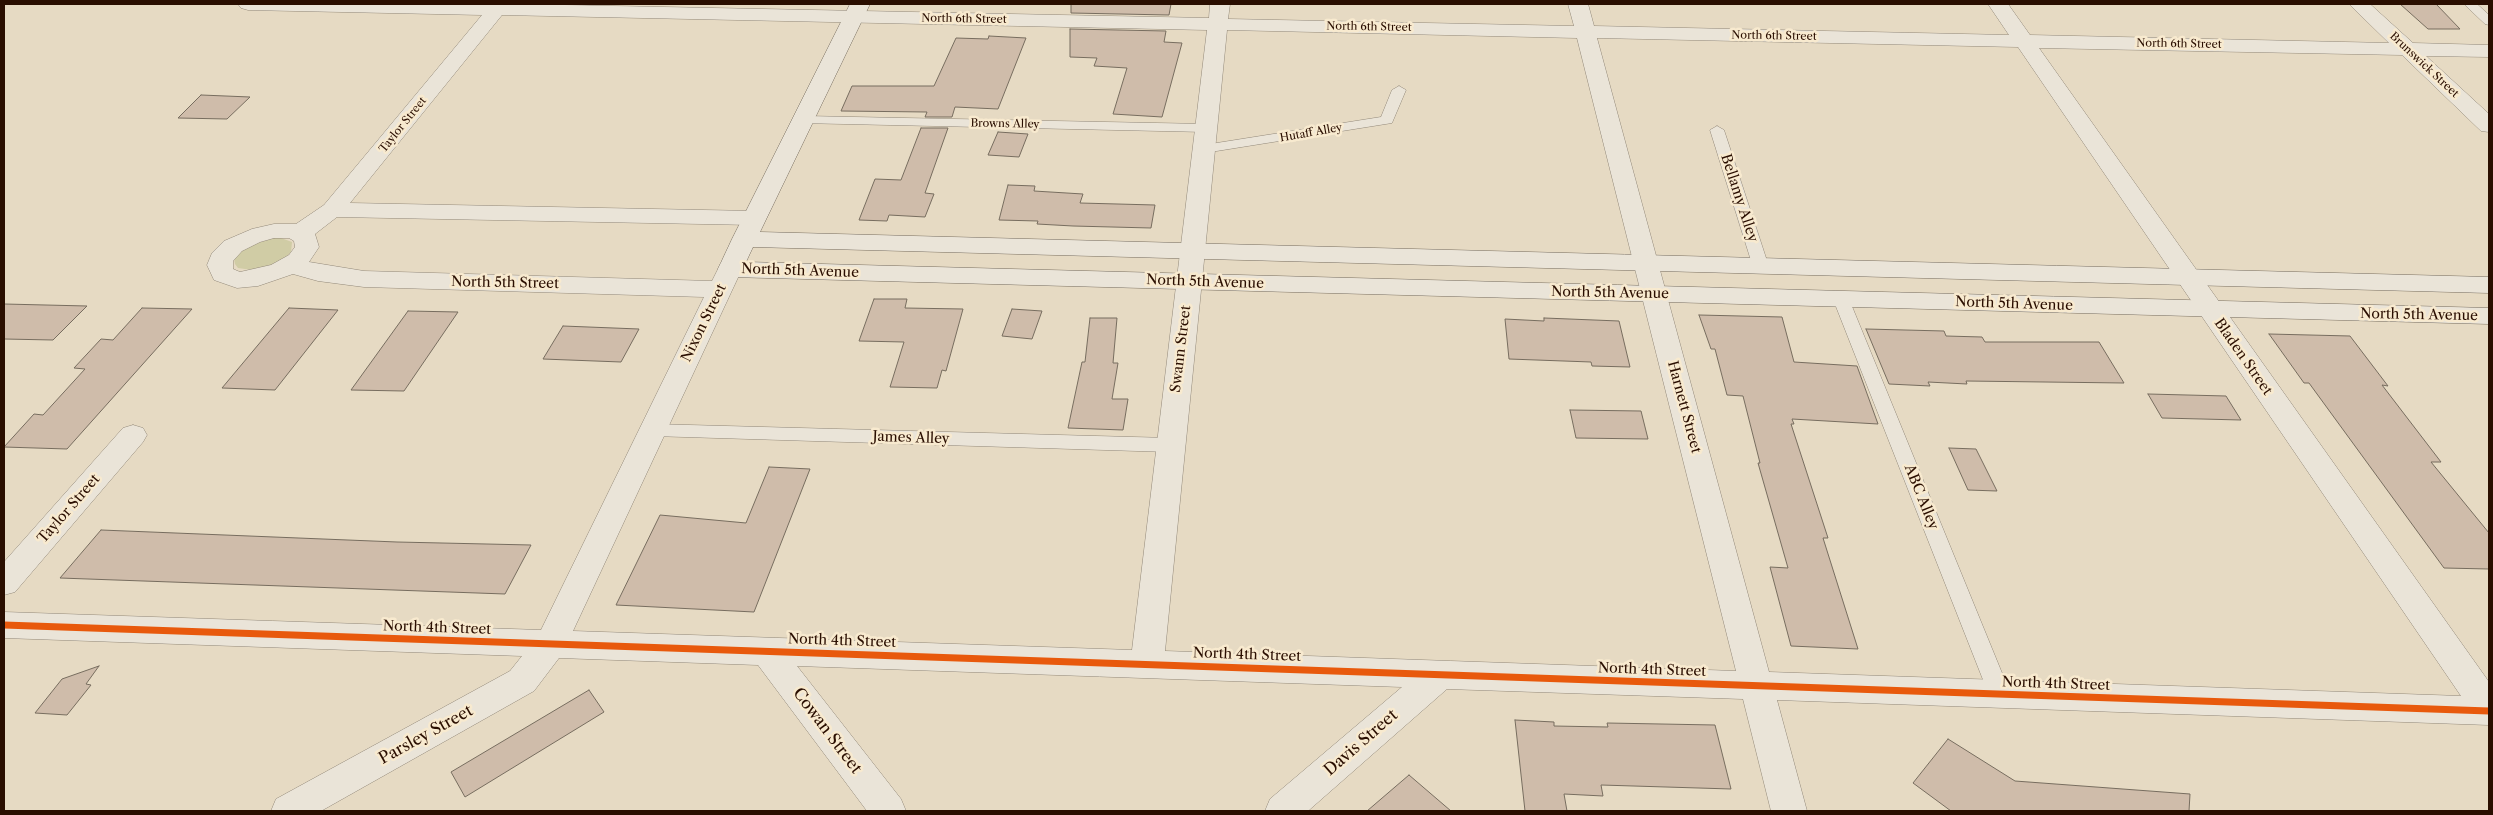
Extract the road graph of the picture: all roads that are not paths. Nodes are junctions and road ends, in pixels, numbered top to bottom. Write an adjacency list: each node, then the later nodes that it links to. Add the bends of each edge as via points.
1 (248, 4): 7 (street, North 6th Street)
2 (1578, 4): 11 (street, Harnett Street)
3 (1998, 4): 12 (street, Bladen Street)
4 (2359, 4): 13 (street, Brunswick Street)
5 (2470, 4): 10 (lane)
6 (585, 7): 7 (street, North 6th Street); 8 (street, North 6th Street)
7 (498, 8): 20 (street, Taylor Street)
8 (857, 10): 9 (street, North 6th Street); 16 (street, Nixon Street)
9 (1219, 14): 11 (street, North 6th Street); 19 (street, Swann Street)
10 (2489, 21)
11 (1586, 32): 12 (street, North 6th Street); 24 (street, Harnett Street)
12 (2024, 41): 13 (street, North 6th Street); 27 (street, Bladen Street)
13 (2408, 50): 14 (street, North 6th Street); 17 (street, Brunswick Street)
14 (2489, 51)
15 (1398, 90): 19 (lane, Hutaff Alley, via 1387,120)
16 (804, 120): 19 (lane, Browns Alley); 21 (street, Nixon Street)
17 (2489, 126)
18 (1717, 130): 26 (lane, Bellamy Alley)
19 (1205, 138): 23 (street, Swann Street)
20 (332, 210): 21 (street); 22 (street, Taylor Street)
21 (749, 229): 23 (street); 29 (street, Nixon Street)
22 (300, 233): 25 (street, via 305,237 307,247); 28 (street, via 284,230 263,233 233,246 221,258 220,270 229,278)
23 (1192, 251): 24 (street); 30 (street, Swann Street)
24 (1646, 264): 26 (street); 32 (street, Harnett Street)
25 (290, 266): 28 (street); 29 (street, North 5th Street, via 341,277 391,281)
26 (1761, 267): 27 (street)
27 (2187, 276): 31 (street); 35 (street, Bladen Street)
28 (258, 278): 34 (street)
29 (725, 279): 30 (street, North 5th Avenue); 37 (street, Nixon Street)
30 (1188, 282): 32 (street, North 5th Avenue); 39 (street, Swann Street)
31 (2489, 285)
32 (1654, 294): 33 (street, North 5th Avenue); 46 (street, Harnett Street)
33 (1841, 299): 35 (street, North 5th Avenue); 47 (lane, ABC Alley)
34 (244, 303)
35 (2210, 310): 36 (street, North 5th Avenue); 48 (street, Bladen Street)
36 (2489, 316)
37 (652, 430): 39 (lane, James Alley); 42 (street, Nixon Street)
38 (133, 435): 40 (street, Taylor Street)
39 (1170, 445): 44 (street, Swann Street)
40 (4, 583)
41 (4, 625): 42 (street, North 4th Street)
42 (550, 645): 43 (street, North 4th Street); 49 (street, Parsley Street, via 522,681)
43 (766, 651): 44 (street, North 4th Street); 50 (street, Cowan Street)
44 (1147, 665): 45 (street, North 4th Street)
45 (1440, 674): 46 (street, North 4th Street); 51 (street, Davis Street)
46 (1757, 686): 47 (street, North 4th Street); 52 (street, Harnett Street)
47 (2000, 695): 48 (street, North 4th Street)
48 (2489, 710)
49 (289, 811)
50 (888, 811)
51 (1283, 811)
52 (1789, 811)

